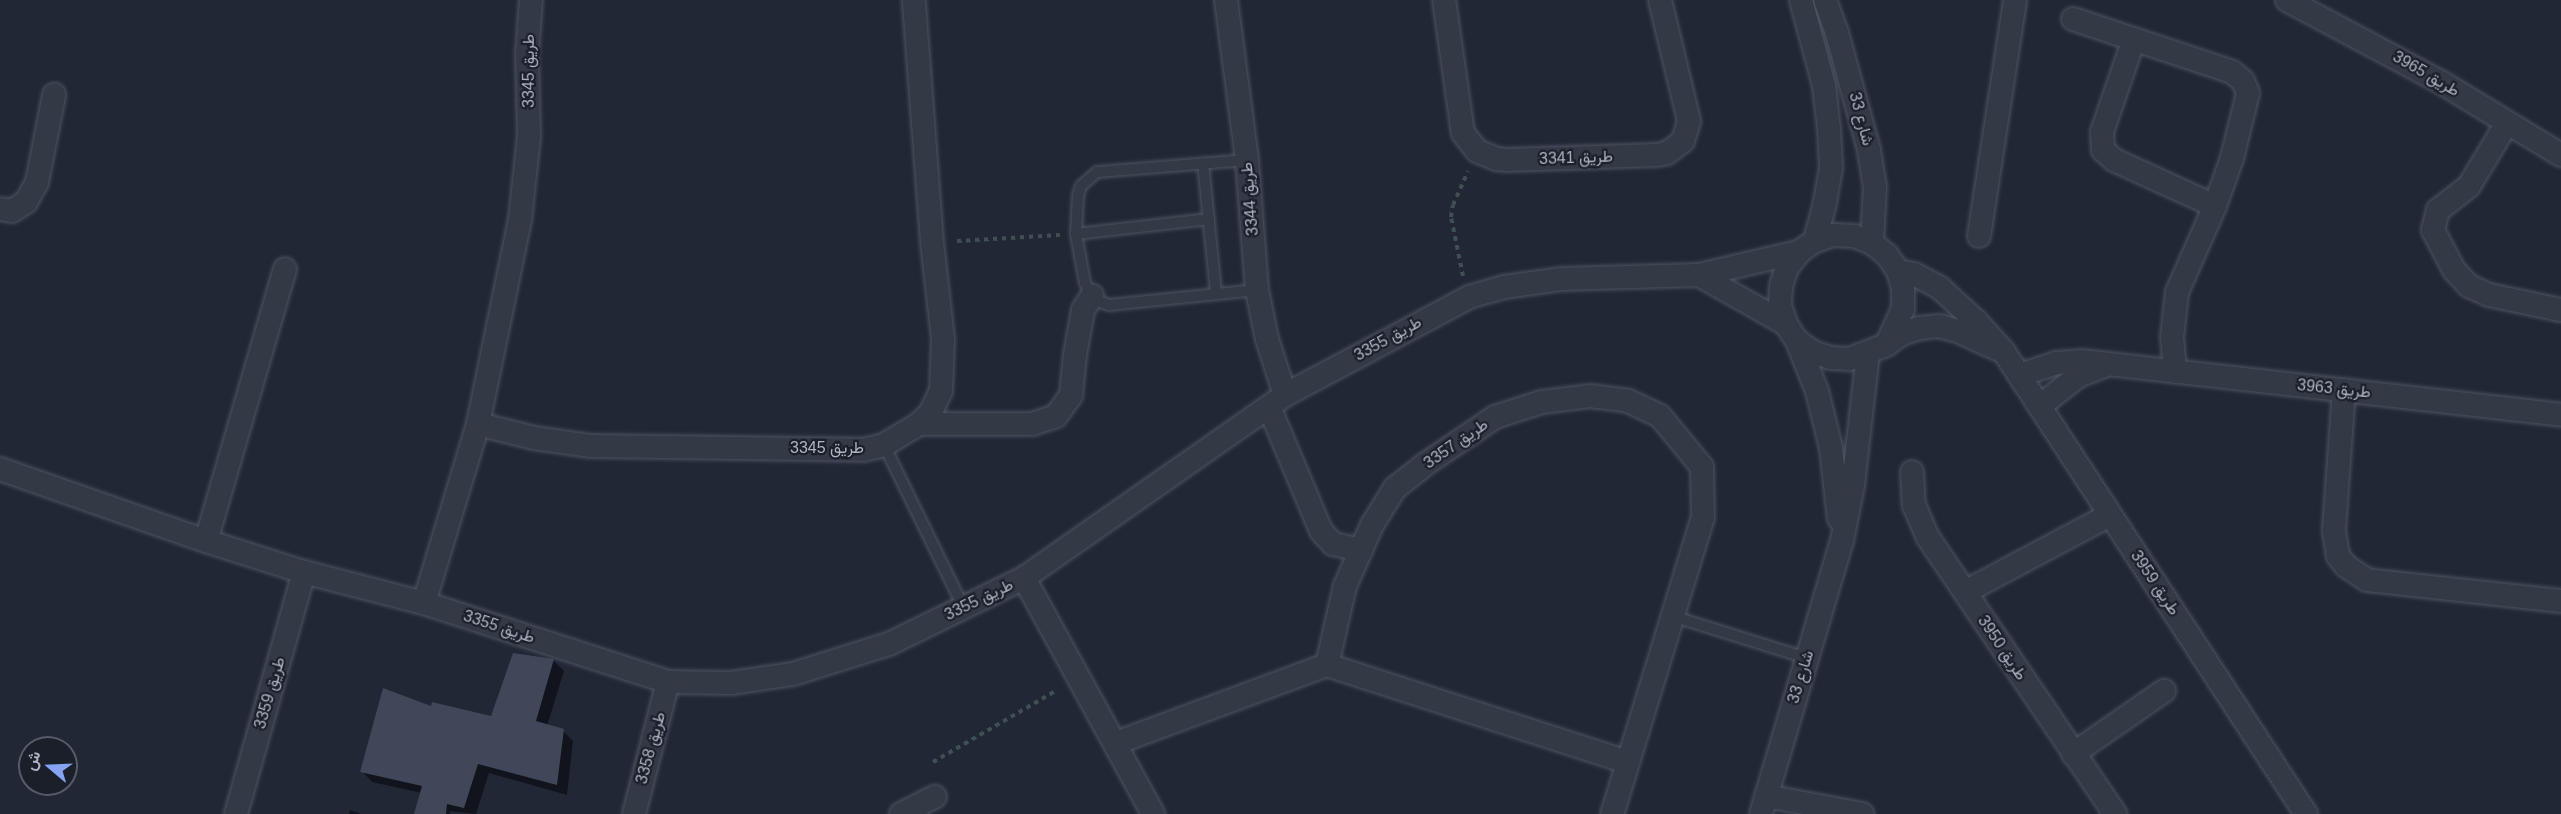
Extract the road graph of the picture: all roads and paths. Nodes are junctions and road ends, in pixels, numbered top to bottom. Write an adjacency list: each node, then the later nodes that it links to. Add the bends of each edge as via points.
1 (531, 0): 44 (street, طريق 3345, via 527,54 529,136 520,220)
2 (914, 0): 23 (street, طريق 3345)
3 (1226, 0): 16 (street, طريق 3344)
4 (1443, 0): 14 (street, via 1460,122)
5 (1659, 0): 14 (street, طريق 3341, via 1689,121 1688,131 1676,148 1657,155 1507,160)
6 (1801, 0): 25 (street, شارع 33, via 1824,86 1831,168 1826,203)
7 (1825, 0): 24 (street, شارع 33, via 1869,150 1875,186)
8 (2015, 0): 22 (street)
9 (2287, 0): 13 (street, طريق 3965, via 2434,78)
10 (2073, 19): 11 (street)
11 (2134, 39): 18 (street, via 2102,132 2103,150 2114,160); 18 (street, via 2232,72 2243,81 2248,93)
12 (54, 95): 19 (street, via 37,182 26,202 12,211)
13 (2507, 123): 15 (street, طريق 3965); 33 (street, via 2469,186 2438,210 2433,230 2454,270 2478,292)
14 (1477, 151): 32 (path, via 1451,217)
15 (2561, 155)
16 (1247, 160): 17 (lane); 29 (street, طريق 3344)
17 (1203, 163): 20 (lane); 21 (lane, via 1097,172 1088,178 1078,196)
18 (2215, 206): 38 (street, via 2177,292 2172,338)
19 (0, 209)
20 (1209, 219): 21 (lane); 30 (lane)
21 (1076, 234): 23 (path); 31 (lane, via 1085,283)
22 (1979, 236)
23 (932, 242): 45 (street, طريق 3345, via 943,339 941,391 931,412)
24 (1872, 243): 25 (street, via 1854,236 1834,235); 27 (street)
25 (1807, 246): 28 (street, طريق 3355); 34 (street, via 1787,267 1781,286 1780,305)
26 (285, 269): 50 (street)
27 (1898, 271): 35 (street, via 1902,309); 36 (street, طريق 3959, via 1914,274 1940,288)
28 (1699, 274): 32 (street, طريق 3355, via 1562,279 1504,287); 34 (street)
29 (1257, 290): 30 (lane); 41 (street, طريق 3344)
30 (1216, 294): 31 (lane, via 1109,305)
31 (1092, 296): 45 (street, via 1083,310 1071,395 1056,416 1032,424)
32 (1468, 297): 41 (street, طريق 3355)
33 (2561, 310)
34 (1791, 332): 35 (street, via 1813,352 1831,358 1850,359); 51 (street, شارع 33, via 1817,391 1831,448)
35 (1877, 349): 36 (street, via 1920,327 1939,327 1958,331); 51 (street, شارع 33)
36 (2004, 352): 39 (street, طريق 3959)
37 (2108, 364): 38 (street, طريق 3963); 39 (street, طريق 3963, via 2068,361); 42 (street, طريق 3963, via 2078,376)
38 (2175, 372): 40 (street, طريق 3963)
39 (2020, 375): 42 (street, طريق 3959)
40 (2344, 390): 43 (street, طريق 3963); 56 (street, via 2334,531 2338,556 2346,566 2367,580)
41 (1277, 401): 52 (street, طريق 3344, via 1321,531 1333,544); 54 (street, طريق 3355)
42 (2040, 406): 49 (street, طريق 3959)
43 (2561, 415)
44 (477, 424): 46 (street, طريق 3345, via 591,446 863,450); 57 (street, طريق 3345)
45 (919, 424): 46 (street, طريق 3345)
46 (884, 445): 58 (lane)
47 (0, 469): 50 (street, طريق 3355)
48 (1912, 472): 55 (street, طريق 3950, via 1914,505 1920,521)
49 (2110, 515): 55 (street); 78 (street, طريق 3959)
50 (206, 541): 53 (street, طريق 3355)
51 (1842, 541): 60 (street, شارع 33)
52 (1361, 550): 59 (street, طريق 3357, via 1395,488 1495,417 1542,402 1590,396 1628,401 1660,416 1702,466 1703,517); 61 (street, طريق 3357, via 1345,586)
53 (304, 572): 57 (street, طريق 3355); 71 (street, طريق 3359)
54 (1024, 578): 58 (street, طريق 3355); 62 (street)
55 (1965, 592): 66 (street, طريق 3950)
56 (2561, 601)
57 (424, 603): 63 (street, طريق 3355)
58 (964, 608): 63 (street, طريق 3355, via 889,644 793,674 731,683)
59 (1671, 616): 60 (lane); 68 (street, طريق 3357)
60 (1807, 658): 70 (street, شارع 33)
61 (1327, 665): 65 (street); 68 (street)
62 (1079, 677): 65 (street); 67 (path)
63 (668, 682): 72 (street, طريق 3358)
64 (2164, 692): 66 (street)
65 (1116, 743): 74 (street)
66 (2073, 754): 77 (street, طريق 3950)
67 (933, 762)
68 (1628, 762): 75 (street, طريق 3357)
69 (935, 797): 73 (street)
70 (1764, 805): 76 (street)
71 (236, 814)
72 (634, 814)
73 (901, 814)
74 (1153, 814)
75 (1612, 814)
76 (1862, 814)
77 (2115, 814)
78 (2306, 814)

